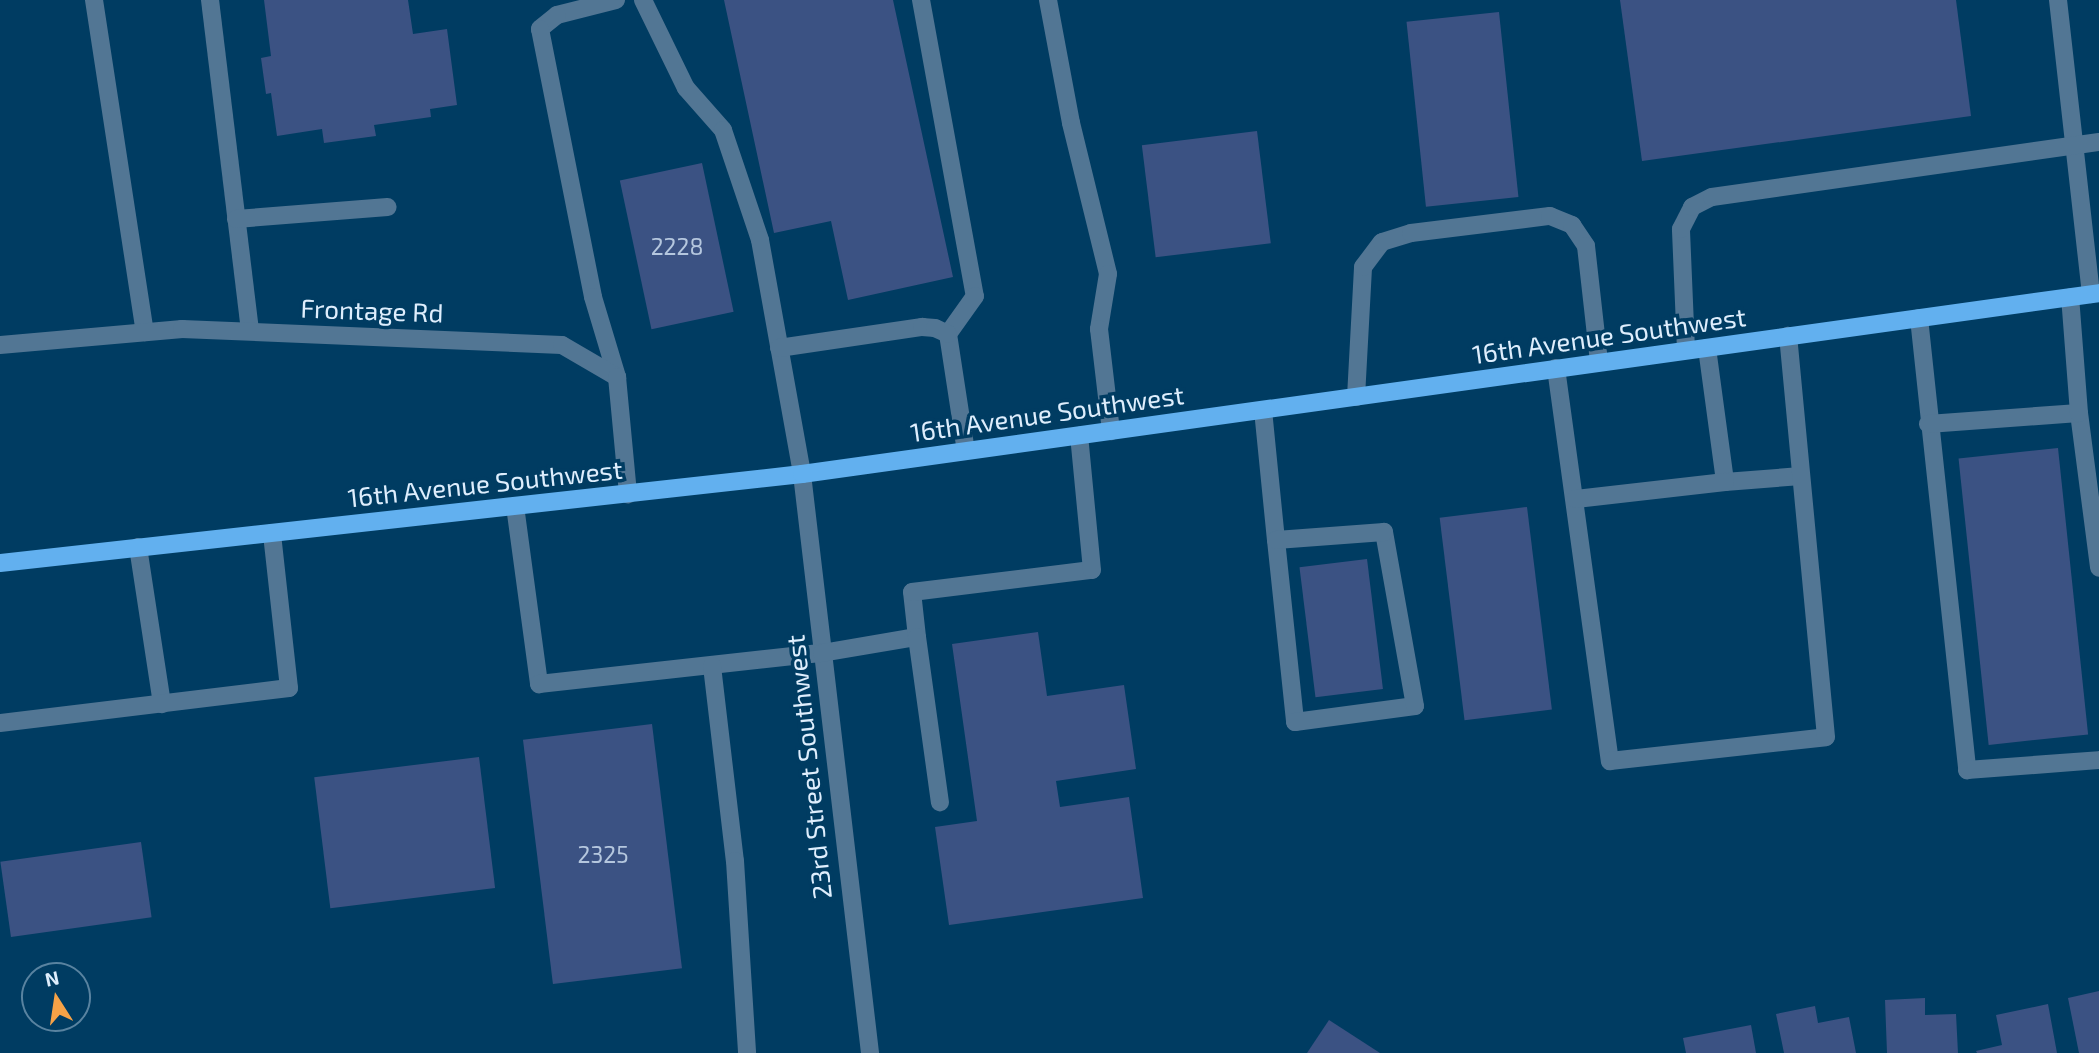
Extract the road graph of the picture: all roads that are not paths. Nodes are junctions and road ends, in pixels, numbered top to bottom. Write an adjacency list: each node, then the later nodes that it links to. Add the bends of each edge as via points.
1 (94, 0): 16 (street)
2 (210, 0): 11 (street)
3 (616, 0): 25 (street, via 557,15 540,29 593,297)
4 (643, 0): 20 (street, 23rd Street Southwest, via 687,88 723,130 760,240)
5 (921, 0): 17 (street, via 975,296)
6 (1048, 0): 30 (street, via 1071,123 1108,274 1099,329)
7 (2058, 0): 9 (street)
8 (2099, 142): 9 (street)
9 (2073, 146): 12 (street); 22 (street, via 1712,197 1692,207 1681,229)
10 (388, 207): 11 (street)
11 (236, 219): 15 (street)
12 (2095, 293): 13 (main road, 16th Avenue Southwest)
13 (2070, 297): 14 (main road, 16th Avenue Southwest); 28 (street)
14 (1919, 318): 18 (main road, 16th Avenue Southwest); 29 (street)
15 (250, 331): 16 (street, Frontage Rd, via 182,328); 25 (street, Frontage Rd, via 562,345)
16 (145, 332): 19 (street, Frontage Rd)
17 (947, 334): 20 (street, via 922,327); 32 (street)
18 (1788, 336): 21 (main road, 16th Avenue Southwest); 34 (street)
19 (0, 345)
20 (779, 348): 33 (street, 23rd Street Southwest)
21 (1707, 348): 22 (main road, 16th Avenue Southwest); 35 (street)
22 (1686, 350): 23 (main road, 16th Avenue Southwest)
23 (1600, 362): 24 (main road, 16th Avenue Southwest); 26 (street, via 1586,246 1572,225 1550,216 1410,233 1382,242 1363,267)
24 (1556, 368): 26 (main road, 16th Avenue Southwest); 37 (street)
25 (617, 377): 36 (street)
26 (1356, 397): 27 (main road, 16th Avenue Southwest)
27 (1263, 410): 30 (main road, 16th Avenue Southwest); 40 (street)
28 (2079, 413): 29 (street); 43 (street)
29 (1928, 424): 49 (street, via 1967,770)
30 (1111, 431): 31 (main road, 16th Avenue Southwest)
31 (1079, 436): 32 (main road, 16th Avenue Southwest); 44 (street, via 1092,570 912,592)
32 (966, 451): 33 (main road, 16th Avenue Southwest)
33 (802, 474): 36 (main road, 16th Avenue Southwest); 45 (street, 23rd Street Southwest)
34 (1801, 476): 35 (street); 37 (street, via 1826,737 1610,761)
35 (1725, 482): 37 (street)
36 (628, 494): 38 (main road, 16th Avenue Southwest)
37 (1576, 499)
38 (515, 506): 39 (main road, 16th Avenue Southwest); 46 (street, via 539,684)
39 (272, 533): 41 (main road, 16th Avenue Southwest); 47 (street, via 289,688)
40 (1276, 540): 40 (street, via 1295,722 1415,706 1384,532)
41 (138, 547): 42 (main road, 16th Avenue Southwest); 47 (street)
42 (0, 563)
43 (2099, 568)
44 (917, 637): 45 (street); 50 (street)
45 (822, 653): 46 (street); 52 (street, 23rd Street Southwest)
46 (712, 666): 51 (street, via 735,861)
47 (162, 704): 48 (street)
48 (0, 723)
49 (2099, 760)
50 (940, 802)
51 (747, 1053)
52 (870, 1053)

